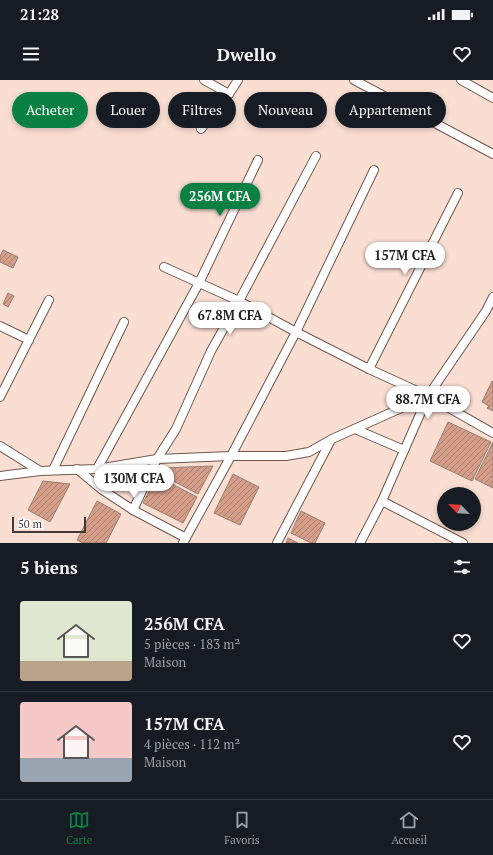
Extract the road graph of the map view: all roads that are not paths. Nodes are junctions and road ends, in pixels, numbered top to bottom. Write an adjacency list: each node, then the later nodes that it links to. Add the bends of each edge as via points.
1 (204, 80): 5 (street)
2 (238, 80): 6 (street)
3 (354, 80): 8 (street)
4 (461, 80): 7 (street)
5 (225, 92)
6 (230, 92)
7 (493, 98)
8 (493, 154)
9 (316, 156): 17 (street)
10 (258, 160): 14 (street)
11 (374, 170): 21 (street)
12 (458, 193): 23 (street)
13 (164, 267): 14 (street)
14 (199, 283): 17 (street); 33 (street)
15 (493, 297): 18 (street)
16 (49, 300): 22 (street)
17 (239, 301): 21 (street); 32 (street, via 210,351 176,429)
18 (489, 313): 24 (street)
19 (124, 322): 34 (street)
20 (0, 326): 22 (street)
21 (296, 332): 23 (street); 31 (street)
22 (29, 340): 25 (street)
23 (369, 369): 24 (street)
24 (428, 396): 26 (street); 27 (street); 30 (street)
25 (0, 397)
26 (355, 429): 28 (street); 30 (street)
27 (493, 433)
28 (332, 439): 31 (street, via 309,452 286,456); 41 (street)
29 (0, 446): 36 (street)
30 (404, 450): 38 (street)
31 (231, 456): 32 (street); 40 (street)
32 (157, 459): 33 (street); 39 (street)
33 (97, 469): 35 (street)
34 (53, 470): 35 (street); 36 (street)
35 (77, 470): 39 (street)
36 (40, 471): 37 (street)
37 (0, 476)
38 (382, 500): 42 (street); 43 (street)
39 (133, 510): 40 (street)
40 (184, 540)
41 (277, 543)
42 (360, 543)
43 (463, 543)

